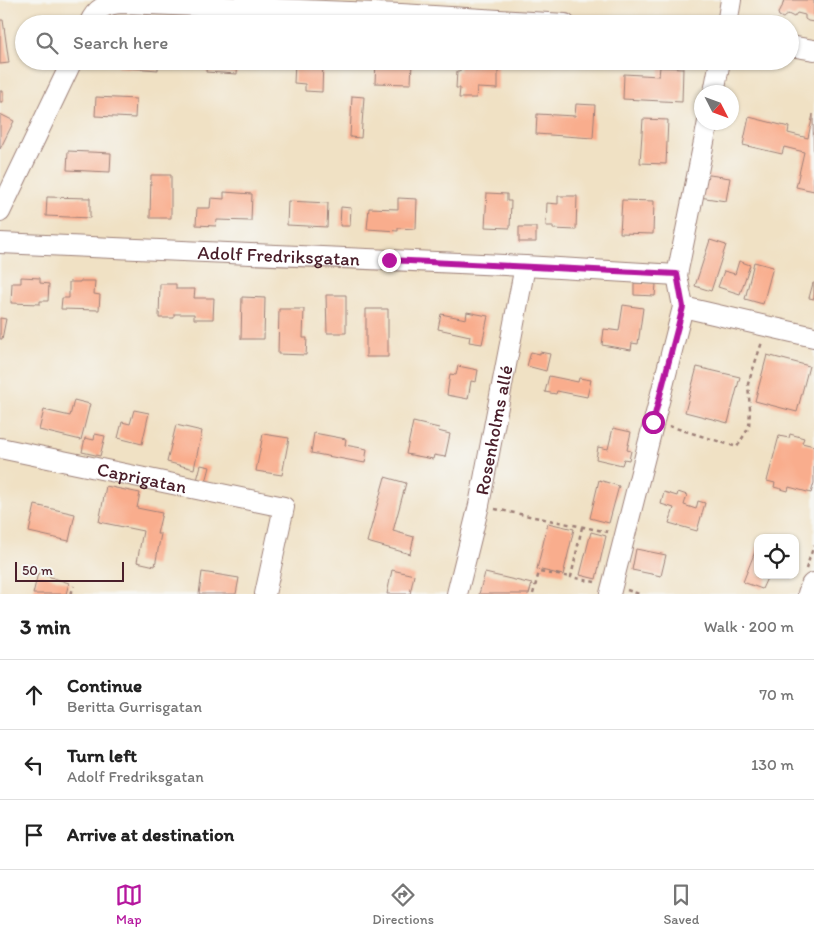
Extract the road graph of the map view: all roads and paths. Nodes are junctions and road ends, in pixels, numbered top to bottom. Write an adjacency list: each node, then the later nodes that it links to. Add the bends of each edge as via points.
1 (731, 0): 5 (street)
2 (401, 7): 3 (street, via 122,3); 4 (street)
3 (93, 10)
4 (478, 15)
5 (728, 15)
6 (799, 48): 7 (street)
7 (814, 50)
8 (68, 70): 12 (street)
9 (718, 70): 10 (street)
10 (715, 85)
11 (706, 130): 15 (street)
12 (0, 212)
13 (0, 243): 14 (street, Adolf Fredriksgatan)
14 (524, 266): 15 (street, Adolf Fredriksgatan); 21 (street, Rosenholms allé)
15 (677, 274): 16 (street)
16 (683, 307): 17 (street); 19 (street)
17 (767, 326): 18 (street); 19 (path, via 748,384 749,427 736,447)
18 (814, 338)
19 (653, 422): 23 (street)
20 (0, 448): 29 (street, Caprigatan, via 284,507)
21 (479, 505): 22 (path); 30 (street, Rosenholms allé)
22 (582, 527): 23 (path); 24 (path)
23 (624, 535): 27 (street)
24 (571, 577): 27 (path); 31 (path, via 539,572)
25 (74, 586): 28 (path)
26 (814, 586): 32 (main road)
27 (611, 589)
28 (71, 594)
29 (265, 594)
30 (457, 594)
31 (534, 594)
32 (812, 594)

